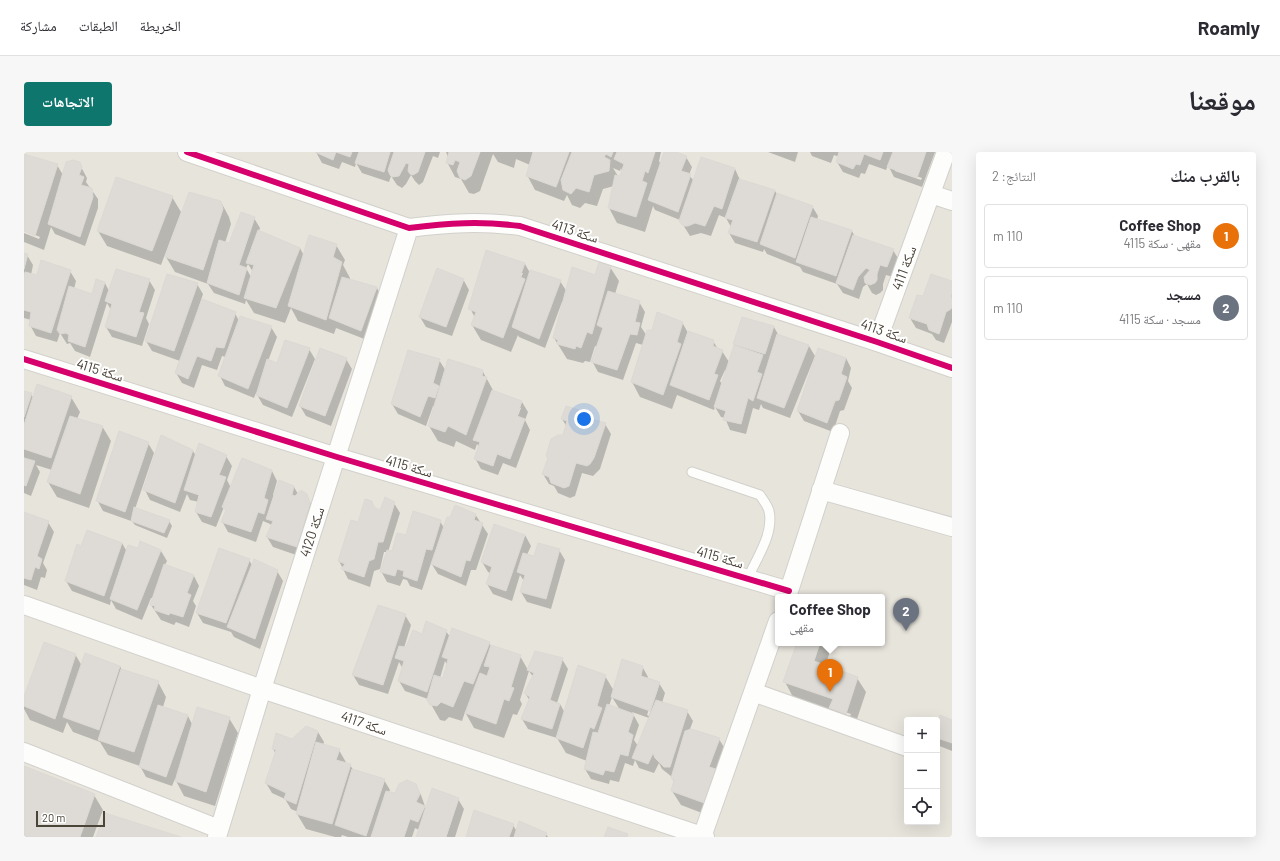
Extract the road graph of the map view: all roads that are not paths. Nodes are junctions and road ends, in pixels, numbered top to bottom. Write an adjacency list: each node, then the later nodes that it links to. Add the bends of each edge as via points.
1 (187, 152): 5 (street, سكة 4113)
2 (946, 152): 3 (street, سكة 4111)
3 (931, 194): 4 (street); 6 (street, سكة 4111)
4 (952, 201)
5 (409, 228): 6 (street, سكة 4113, via 465,222 493,222 520,226); 10 (street, سكة 4120)
6 (877, 342): 8 (street, سكة 4113)
7 (24, 359): 10 (street, سكة 4115)
8 (952, 368)
9 (840, 433): 12 (street)
10 (337, 457): 14 (street, سكة 4115); 18 (street, سكة 4120)
11 (692, 472): 14 (lane, via 760,495 768,510 771,525)
12 (821, 490): 13 (street); 15 (street)
13 (952, 527)
14 (748, 578): 15 (street, سكة 4115)
15 (788, 594)
16 (24, 605): 18 (street, سكة 4117)
17 (775, 630): 19 (street)
18 (262, 688): 22 (street, سكة 4120); 23 (street, سكة 4117)
19 (753, 692): 20 (street); 23 (street)
20 (904, 746)
21 (24, 752): 22 (street)
22 (218, 833)
23 (703, 837)

